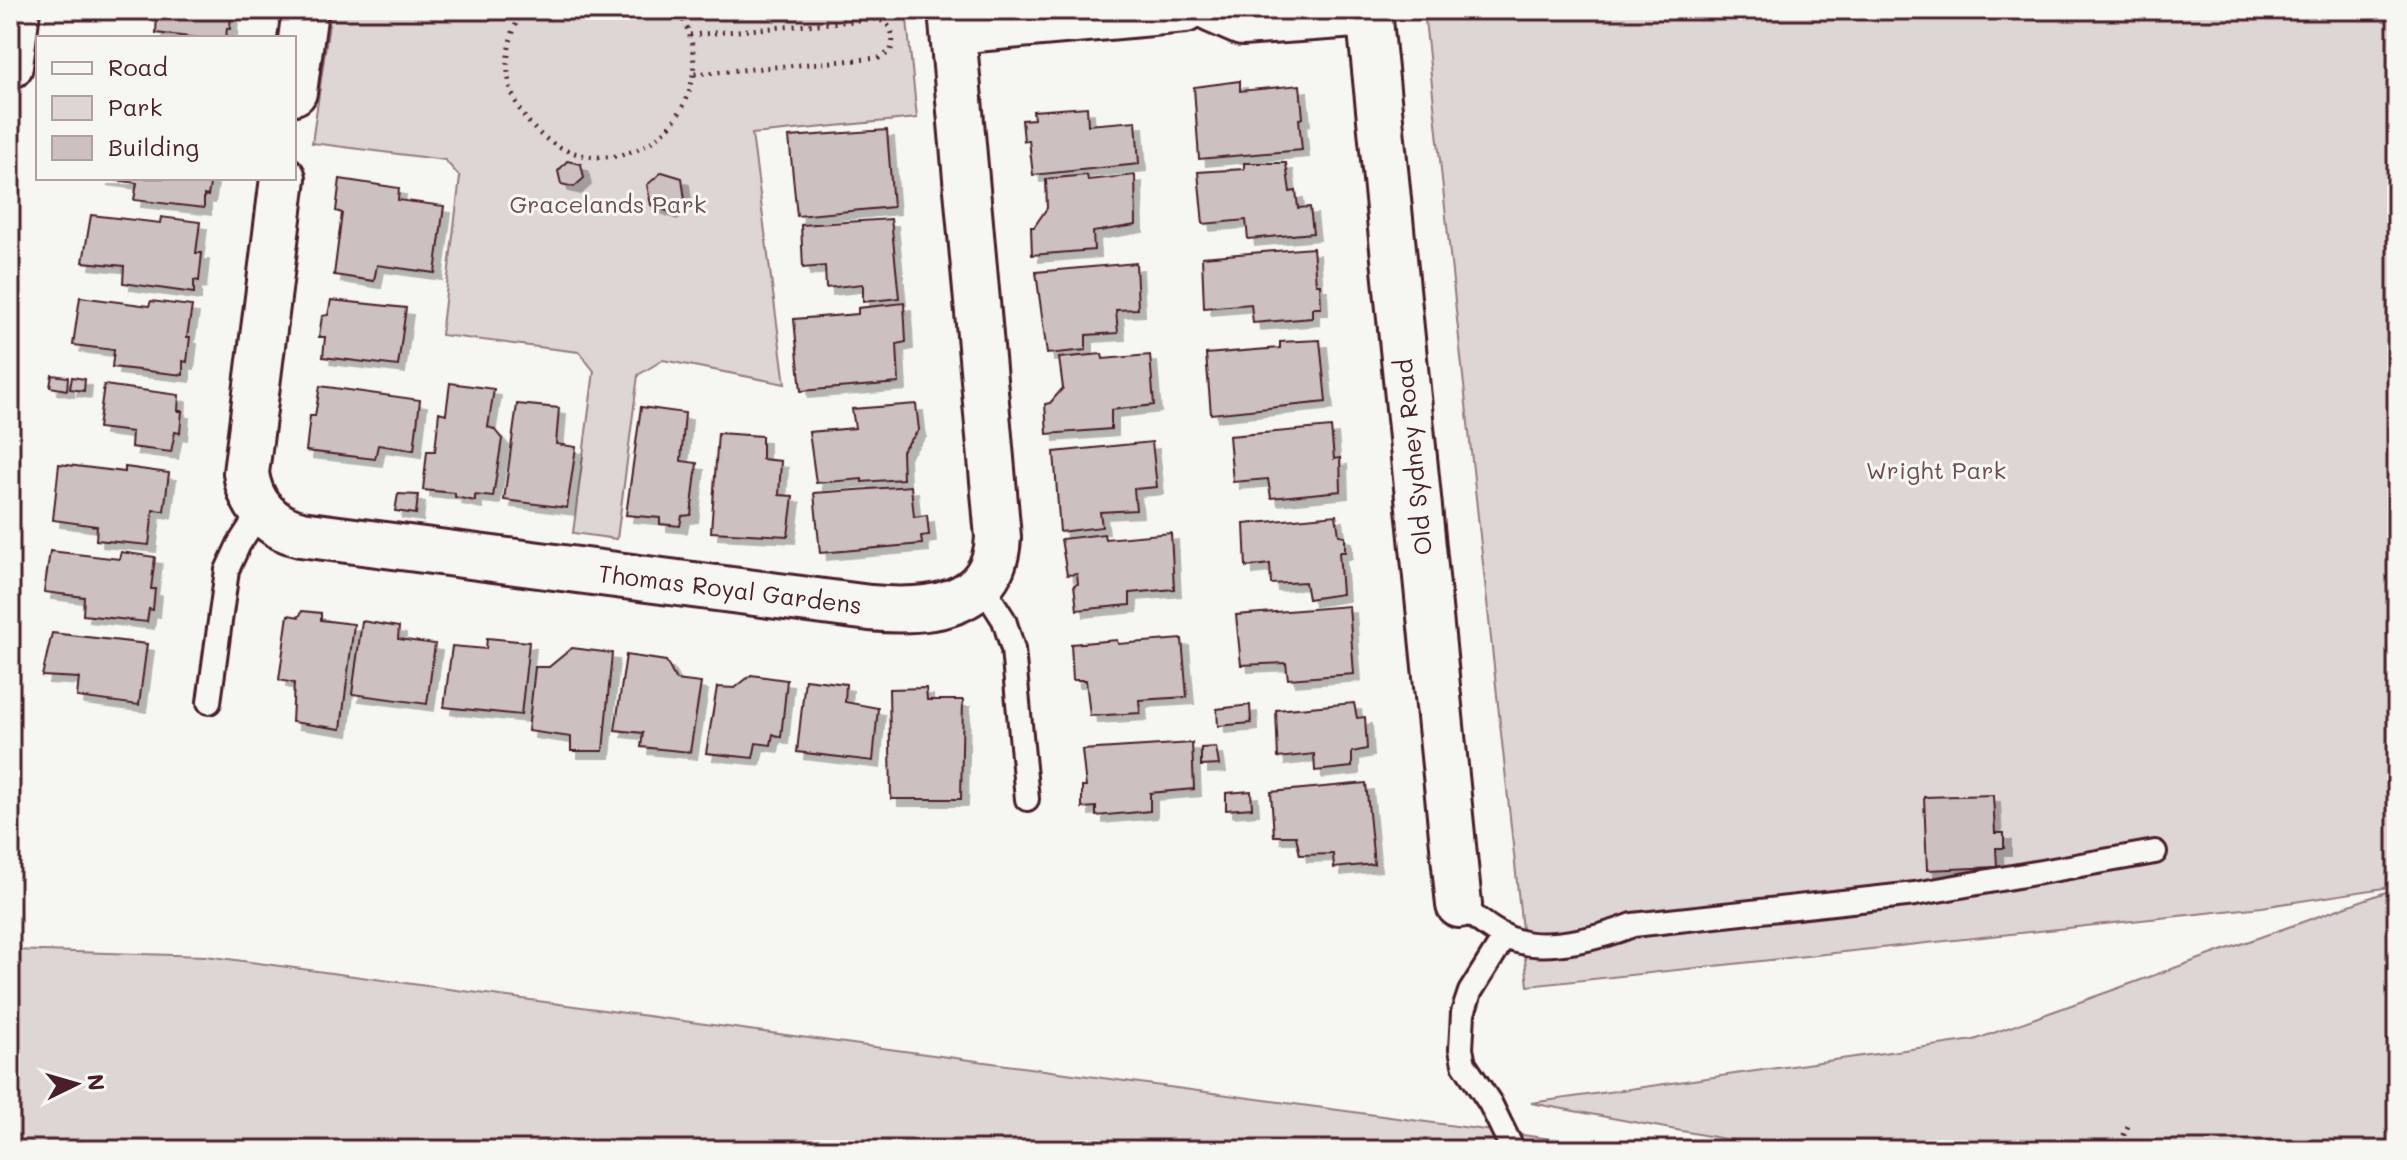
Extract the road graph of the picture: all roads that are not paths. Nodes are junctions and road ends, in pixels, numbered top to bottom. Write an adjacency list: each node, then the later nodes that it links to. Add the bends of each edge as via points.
1 (17, 10): 7 (street)
2 (305, 10): 8 (street)
3 (1185, 10): 6 (street)
4 (1212, 10): 5 (street, via 1242,23)
5 (1369, 12): 15 (street, Old Sydney Road)
6 (952, 21): 11 (street, via 998,537 993,564)
7 (10, 66)
8 (296, 77)
9 (283, 180): 10 (street, via 246,461 249,488)
10 (261, 510): 11 (street, Thomas Royal Gardens, via 281,527 301,534 870,608 945,606); 12 (lane, via 225,577)
11 (981, 584): 13 (lane, via 1004,620 1013,649)
12 (209, 702)
13 (1027, 799)
14 (2155, 852): 16 (lane, via 1915,894 1633,925 1589,939 1542,944)
15 (1459, 905): 16 (lane)
16 (1505, 936): 17 (lane, via 1470,992 1461,1049 1464,1064)
17 (1513, 1150)

